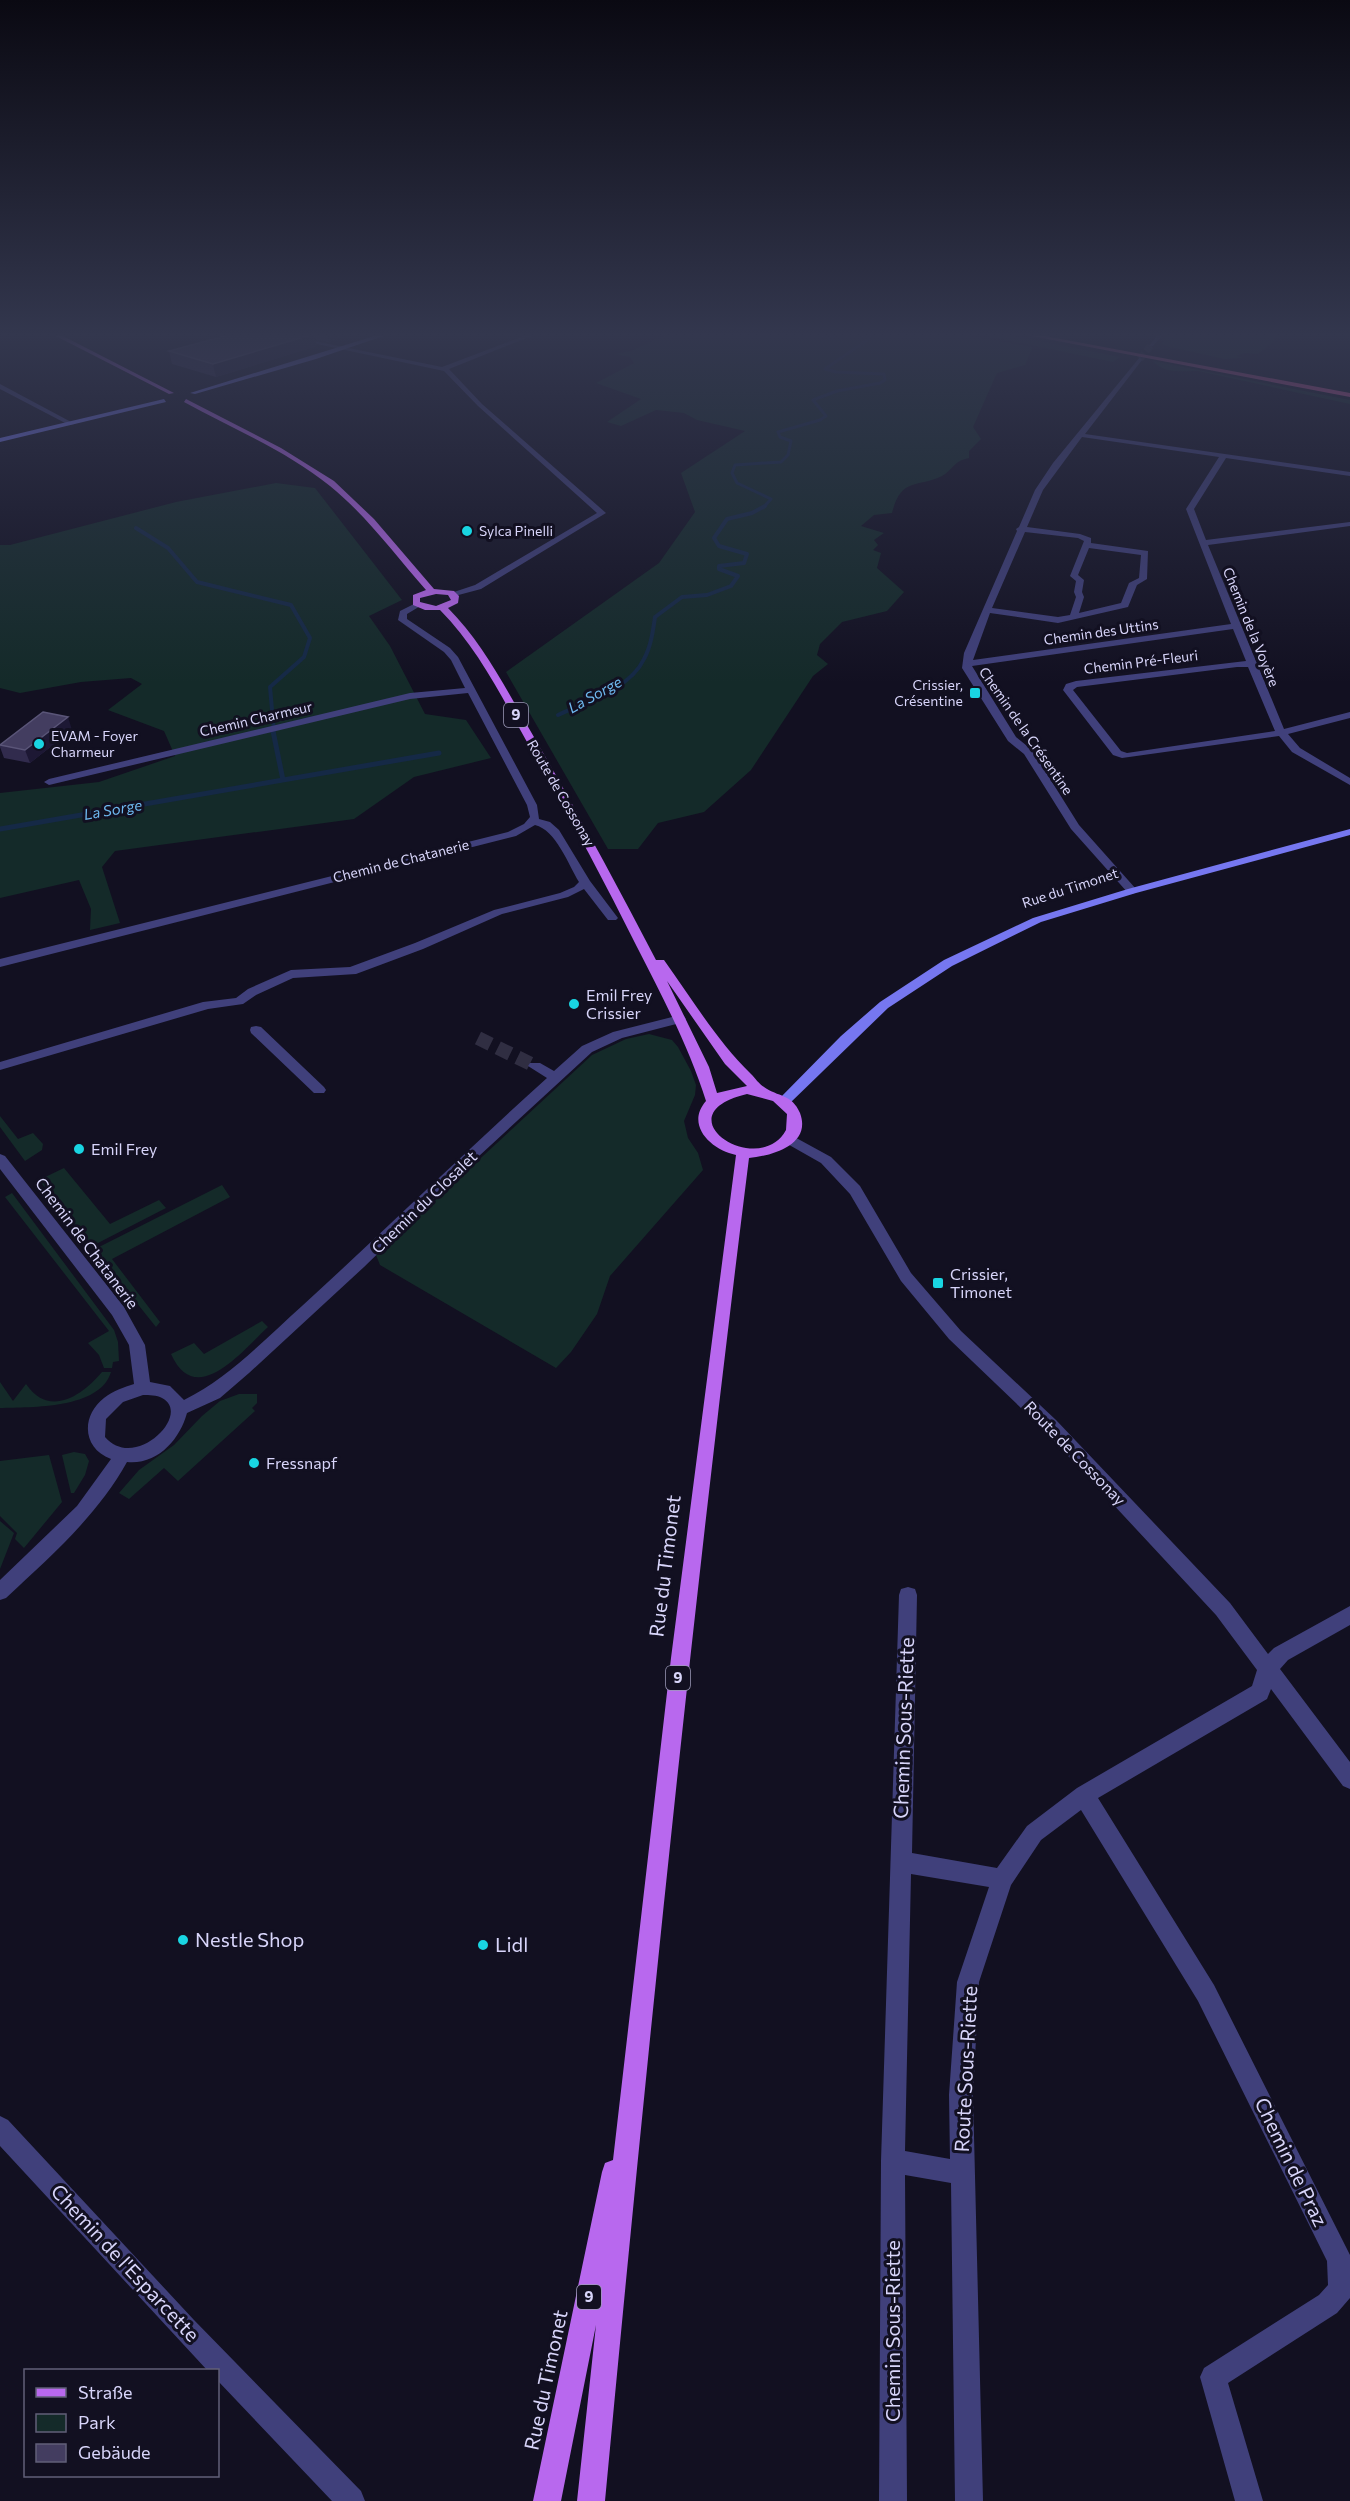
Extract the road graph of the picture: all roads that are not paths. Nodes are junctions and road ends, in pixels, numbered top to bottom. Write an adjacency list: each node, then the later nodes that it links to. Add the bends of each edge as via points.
1 (276, 450): 11 (main road, via 332,484)
2 (531, 450): 12 (street, via 602,513 478,587)
3 (1069, 450): 8 (street, Chemin de la Crésentine, via 1039,489)
4 (1181, 450): 5 (street)
5 (1224, 456): 6 (street); 9 (street, Chemin de la Voyère, via 1190,509)
6 (1350, 474)
7 (1350, 524): 9 (street)
8 (1020, 529): 10 (street, via 1080,536 1088,540); 15 (street, Chemin de la Crésentine)
9 (1203, 543): 17 (street, Chemin de la Voyère)
10 (1086, 545): 16 (street, via 1074,576 1080,580 1080,597); 16 (street, via 1145,553 1143,579 1133,583 1125,605)
11 (431, 591): 12 (main road); 13 (main road, via 416,597)
12 (454, 595): 14 (main road, via 455,601)
13 (418, 605): 14 (main road); 20 (street, via 402,613 402,620 451,654)
14 (442, 607): 32 (main road, Route de Cossonay / 9, via 459,624 497,682 582,828)
15 (987, 610): 16 (street, via 1058,620); 18 (street, Chemin de la Crésentine)
16 (1073, 618)
17 (1237, 626): 18 (street, Chemin des Uttins); 19 (street, Chemin de la Voyère)
18 (968, 663): 30 (street, Chemin de la Crésentine, via 971,676 1012,738 1028,752 1075,827)
19 (1251, 664): 22 (street, Chemin de la Voyère); 22 (street, Chemin Pré-Fleuri, via 1076,684 1068,690 1117,753 1126,756)
20 (471, 690): 24 (street, Chemin Charmeur, via 410,696); 27 (street, via 532,805)
21 (1350, 716): 22 (street)
22 (1281, 733): 26 (street, Chemin de la Voyère, via 1296,750)
23 (134, 751): 24 (street)
24 (159, 756): 25 (street, Chemin Charmeur)
25 (49, 782)
26 (1350, 782)
27 (533, 821): 29 (street, via 546,824 555,832); 33 (street, Chemin de Chatanerie, via 503,836)
28 (1350, 832): 30 (main road, Rue du Timonet)
29 (585, 882): 31 (street); 36 (street, via 564,895 498,912 352,971 291,974 239,1001 207,1005)
30 (1132, 891): 42 (main road, Rue du Timonet, via 1037,920 948,963 884,1005)
31 (612, 918)
32 (632, 924): 34 (main road, Route de Cossonay / 9); 40 (main road, Route de Cossonay / 9, via 730,1061)
33 (0, 963)
34 (680, 1019): 38 (street, Chemin du Closalet, via 618,1035 587,1049); 41 (main road, Route de Cossonay / 9)
35 (256, 1030): 39 (street)
36 (0, 1066)
37 (535, 1066): 38 (street)
38 (556, 1078): 47 (street, Chemin du Closalet, via 243,1368 214,1393)
39 (319, 1090)
40 (760, 1091): 41 (main road, 9, via 734,1092); 42 (main road, 9)
41 (713, 1101): 44 (main road, via 705,1110 706,1132 727,1149)
42 (784, 1101): 43 (main road, via 796,1120)
43 (789, 1139): 44 (main road, via 770,1151); 52 (street, Route de Cossonay, via 826,1160 855,1190 906,1277 955,1335 1050,1425 1172,1553 1222,1609)
44 (743, 1153): 57 (main road, Rue du Timonet / 9, via 704,1449)
45 (0, 1159): 46 (street, Chemin de Chatanerie, via 118,1311 137,1345)
46 (143, 1388): 47 (street, via 172,1395); 48 (street, via 108,1404 97,1423 96,1433 104,1448)
47 (180, 1409): 48 (street, via 180,1420 164,1442 151,1450)
48 (122, 1455): 49 (street, via 91,1500 60,1535)
49 (0, 1592)
50 (908, 1595): 55 (street, Chemin Sous-Riette)
51 (1350, 1615): 52 (street, Route Sous-Riette, via 1281,1654)
52 (1267, 1670): 53 (street, Route de Cossonay); 54 (street, Route Sous-Riette, via 1260,1692)
53 (1350, 1779)
54 (1084, 1795): 56 (street, Route Sous-Riette, via 1034,1833); 66 (street, Chemin de Praz, via 1206,1993 1339,2259 1341,2289 1329,2304 1213,2377)
55 (900, 1861): 56 (street); 59 (street, Chemin Sous-Riette)
56 (1002, 1879): 60 (street, Route Sous-Riette, via 968,1982)
57 (630, 2092): 62 (main road, Rue du Timonet / 9); 63 (main road, Rue du Timonet / 9)
58 (0, 2128): 61 (street, Chemin de l'Esparcette, via 185,2330)
59 (893, 2161): 60 (street); 64 (street, Chemin Sous-Riette)
60 (961, 2173): 65 (street, Route Sous-Riette)
61 (351, 2501)
62 (547, 2501)
63 (591, 2501)
64 (894, 2501)
65 (969, 2501)
66 (1249, 2501)

